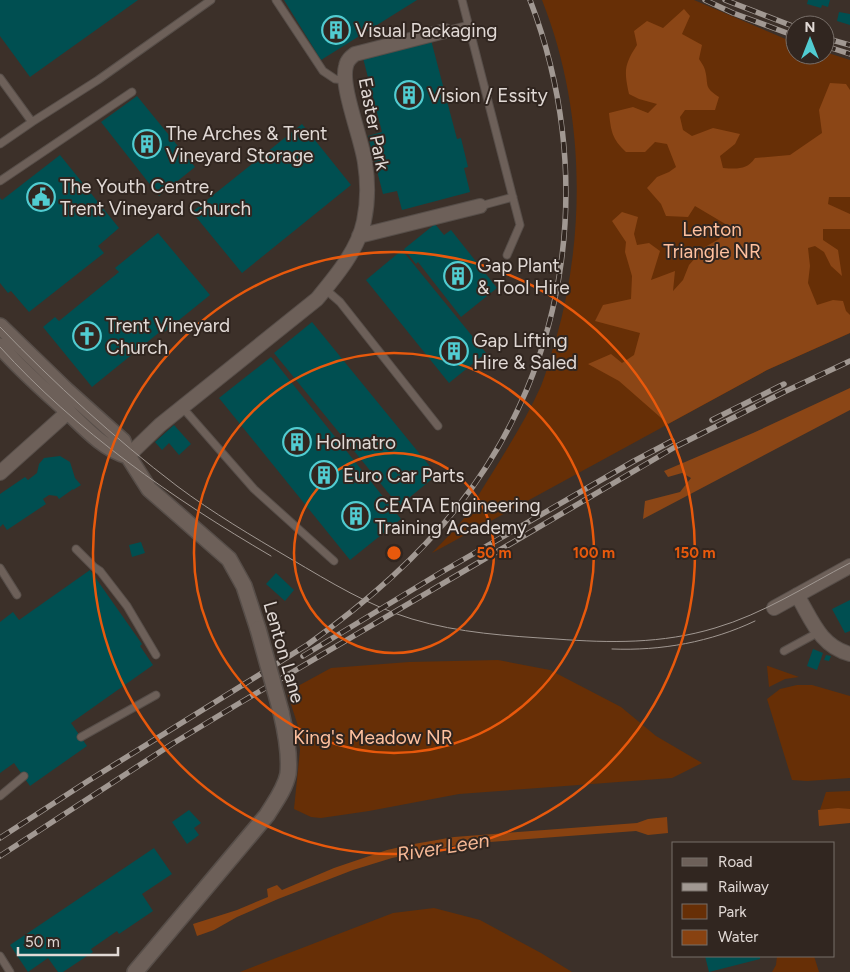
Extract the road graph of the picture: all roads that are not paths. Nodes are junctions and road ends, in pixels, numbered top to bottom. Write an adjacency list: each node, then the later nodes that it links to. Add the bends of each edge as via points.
1 (211, 0): 9 (lane)
2 (276, 0): 7 (lane, via 323,71 335,79)
3 (462, 0): 4 (lane)
4 (469, 25): 5 (lane); 12 (lane)
5 (445, 31): 7 (street, Easter Park, via 355,54 345,67)
6 (0, 78): 9 (lane)
7 (346, 80): 14 (street, Easter Park, via 367,177 366,207)
8 (132, 92): 11 (lane)
9 (32, 122): 10 (lane)
10 (0, 144)
11 (0, 181)
12 (513, 197): 13 (lane); 15 (lane, via 520,225)
13 (480, 206): 14 (street)
14 (360, 236): 16 (street, Easter Park)
15 (507, 255)
16 (325, 288): 20 (street, Easter Park, via 317,298); 22 (lane, via 340,302)
17 (0, 326): 19 (street, Lenton Lane)
18 (0, 346): 21 (street)
19 (65, 389): 21 (street); 23 (street, Lenton Lane, via 122,442)
20 (182, 407): 23 (street, Easter Park); 26 (lane, via 254,489)
21 (68, 412): 23 (street, via 100,441); 24 (street)
22 (438, 426)
23 (128, 456): 42 (street, Lenton Lane, bridge, via 149,488 229,558 244,586 285,727 288,774 281,794 267,815)
24 (0, 473)
25 (76, 548): 35 (lane, via 100,571 127,606)
26 (334, 560)
27 (850, 566): 30 (street)
28 (0, 568): 29 (lane)
29 (18, 595)
30 (797, 595): 31 (street); 32 (street)
31 (774, 608)
32 (819, 632): 33 (lane); 34 (street, via 827,644)
33 (784, 651)
34 (850, 654)
35 (156, 655)
36 (156, 695): 37 (lane)
37 (81, 737)
38 (24, 776): 39 (lane)
39 (0, 796)
40 (0, 956): 41 (lane)
41 (10, 972)
42 (135, 972)

